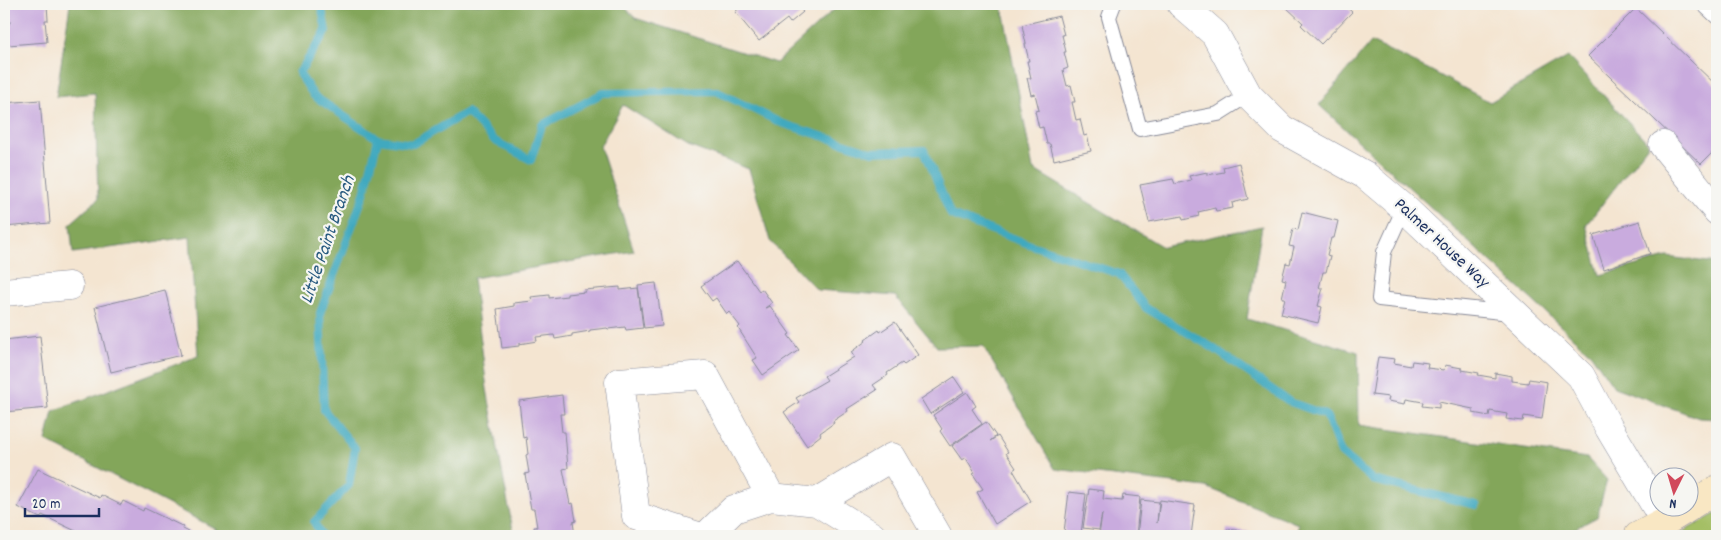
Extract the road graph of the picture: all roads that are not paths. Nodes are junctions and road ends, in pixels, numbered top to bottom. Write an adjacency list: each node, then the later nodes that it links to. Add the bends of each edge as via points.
1 (1114, 4): 5 (lane, via 1109,18 1140,128 1218,114)
2 (1181, 4): 5 (street, Palmer House Way, via 1215,34)
3 (1703, 4): 4 (lane)
4 (1717, 17)
5 (1248, 94): 7 (street, Palmer House Way, via 1282,129 1365,175)
6 (1663, 145): 8 (street)
7 (1404, 208): 11 (street, Palmer House Way); 11 (lane, via 1384,252 1379,299)
8 (1717, 211)
9 (69, 286): 10 (street)
10 (4, 292)
11 (1514, 314): 17 (street, Palmer House Way, via 1581,376)
12 (1717, 489): 14 (street)
13 (771, 497): 15 (street); 18 (street, via 705,375 619,382 636,516); 19 (street, via 734,508)
14 (1698, 501)
15 (817, 502): 20 (street); 21 (street, via 892,457)
16 (1671, 518): 17 (street)
17 (1665, 522): 22 (street)
18 (698, 536)
19 (706, 536)
20 (872, 536)
21 (938, 536)
22 (1638, 536)

